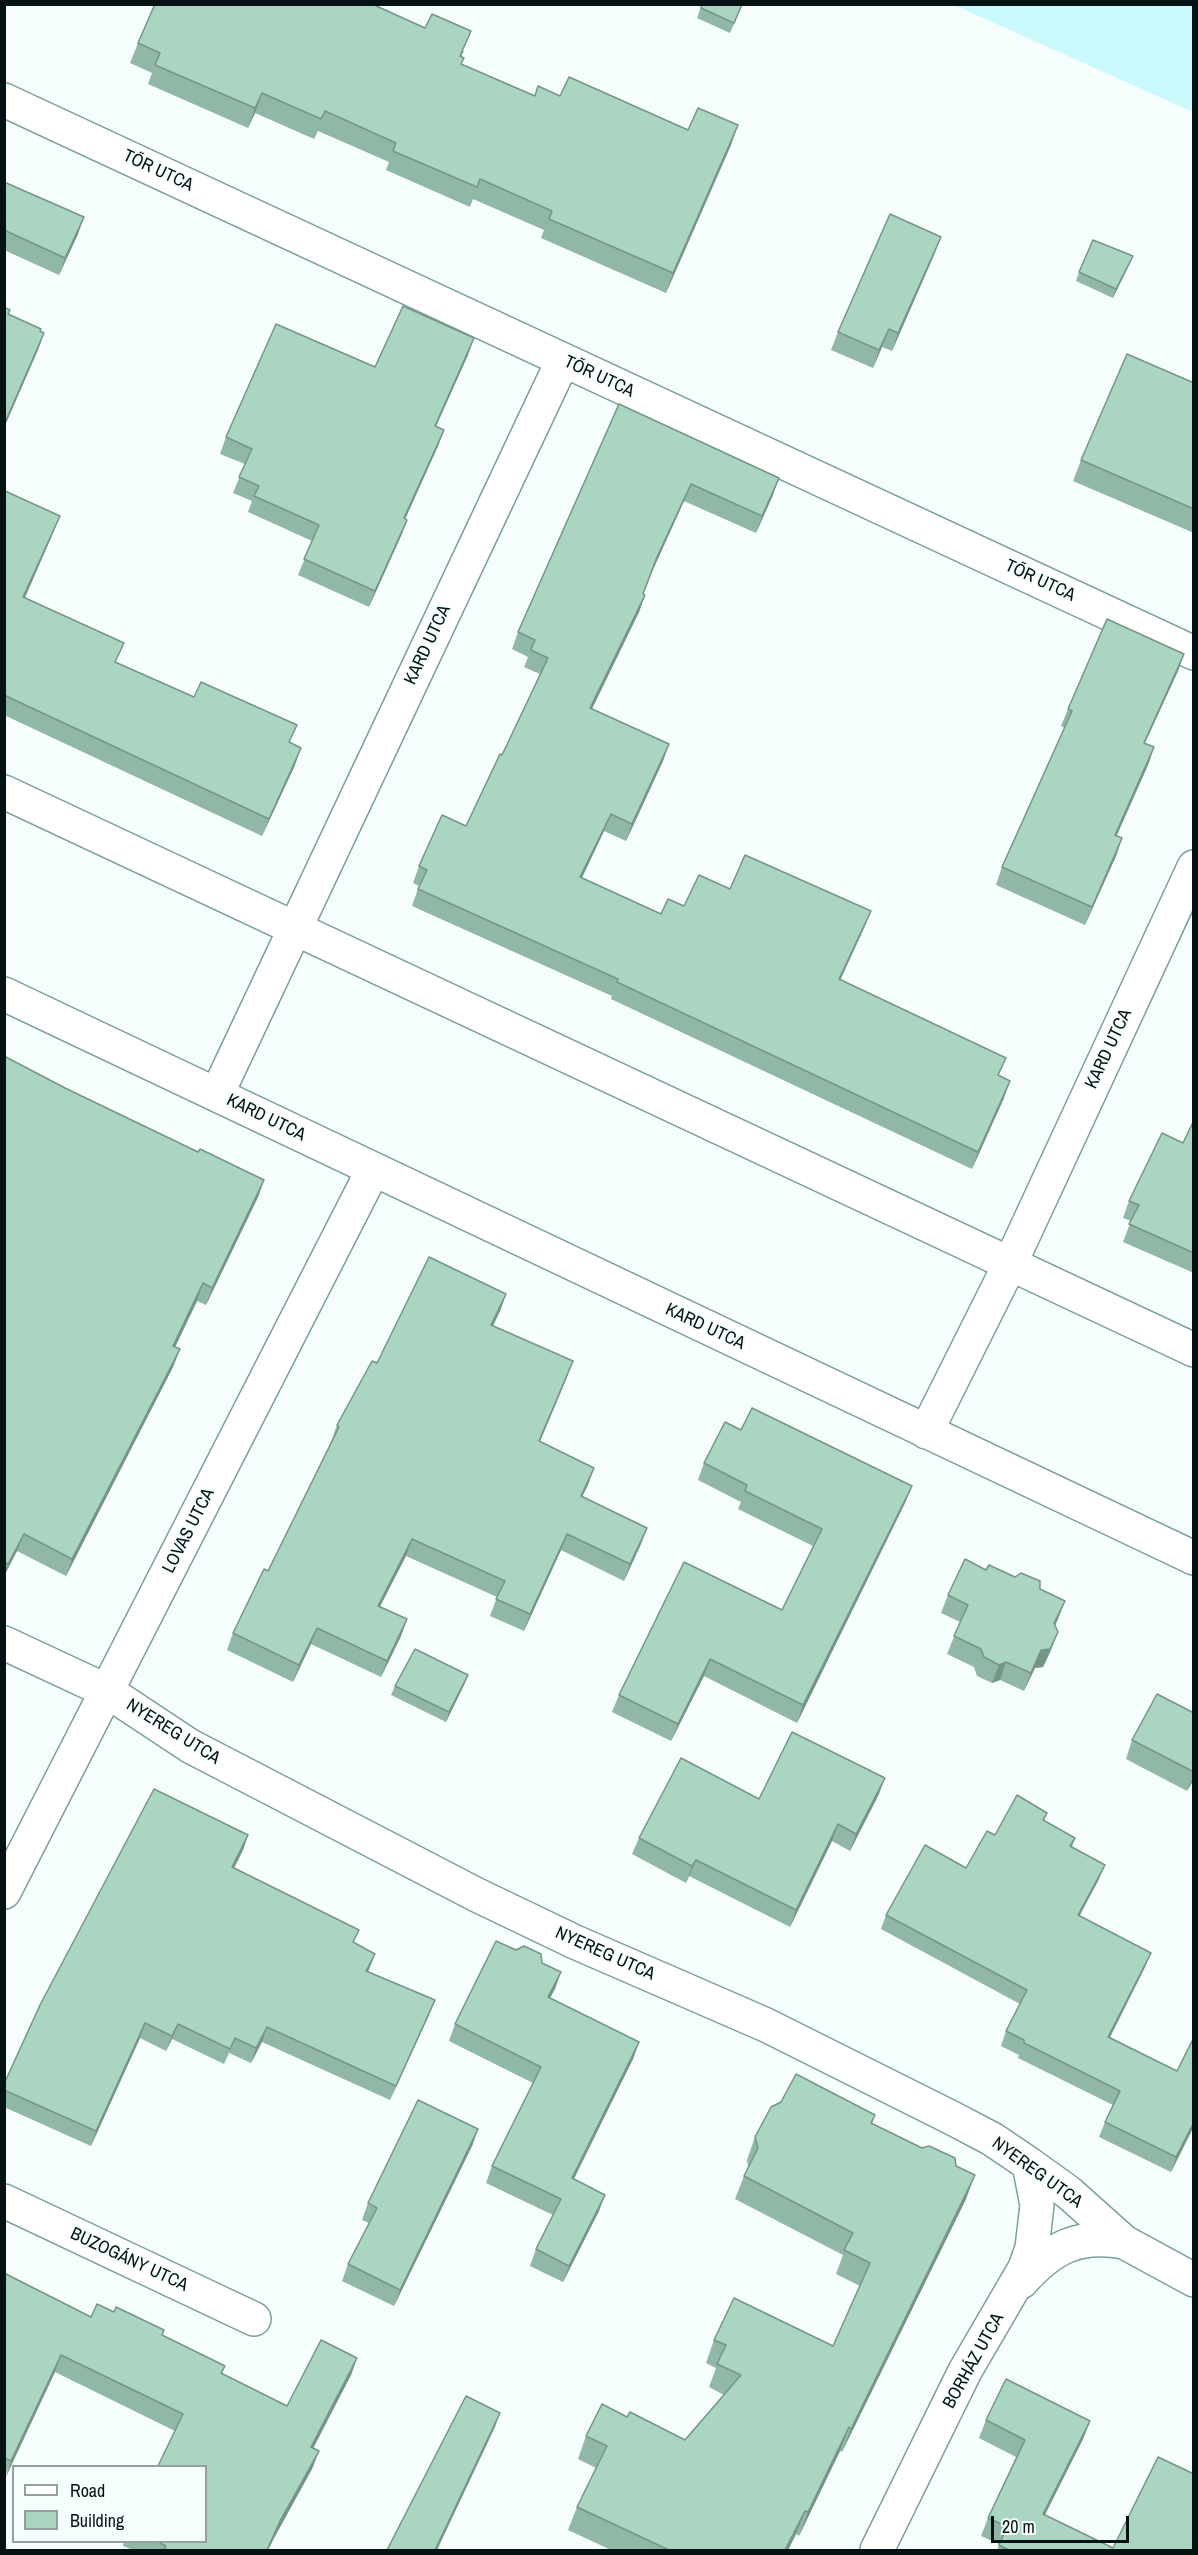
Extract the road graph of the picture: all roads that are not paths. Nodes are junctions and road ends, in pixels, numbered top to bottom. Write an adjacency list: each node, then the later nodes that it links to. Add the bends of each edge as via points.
1 (4, 100): 2 (street, TŐR UTCA)
2 (563, 360): 3 (street, TŐR UTCA); 6 (street, KARD UTCA)
3 (1194, 653)
4 (4, 792): 6 (street)
5 (1194, 867): 10 (street, KARD UTCA)
6 (293, 929): 8 (street, KARD UTCA); 10 (street)
7 (4, 994): 8 (street, KARD UTCA)
8 (217, 1094): 9 (street, KARD UTCA)
9 (373, 1170): 12 (street, KARD UTCA); 15 (street, LOVAS UTCA)
10 (1010, 1264): 11 (street); 12 (street, KARD UTCA)
11 (1194, 1350)
12 (926, 1432): 13 (street, KARD UTCA)
13 (1194, 1558)
14 (4, 1643): 15 (street, NYEREG UTCA)
15 (107, 1691): 16 (street, LOVAS UTCA); 17 (street, NYEREG UTCA, via 190,1746 477,1895 574,1942 766,2025 992,2139)
16 (4, 1892)
17 (1029, 2164): 19 (street, NYEREG UTCA, via 1068,2192); 21 (street, BORHÁZ UTCA, via 1037,2205 1036,2227)
18 (4, 2201): 22 (street, BUZOGÁNY UTCA)
19 (1124, 2242): 20 (street, NYEREG UTCA); 21 (street, via 1095,2239 1070,2243 1048,2256)
20 (1194, 2280)
21 (1016, 2287): 23 (street, BORHÁZ UTCA, via 965,2371)
22 (254, 2319)
23 (877, 2550)

